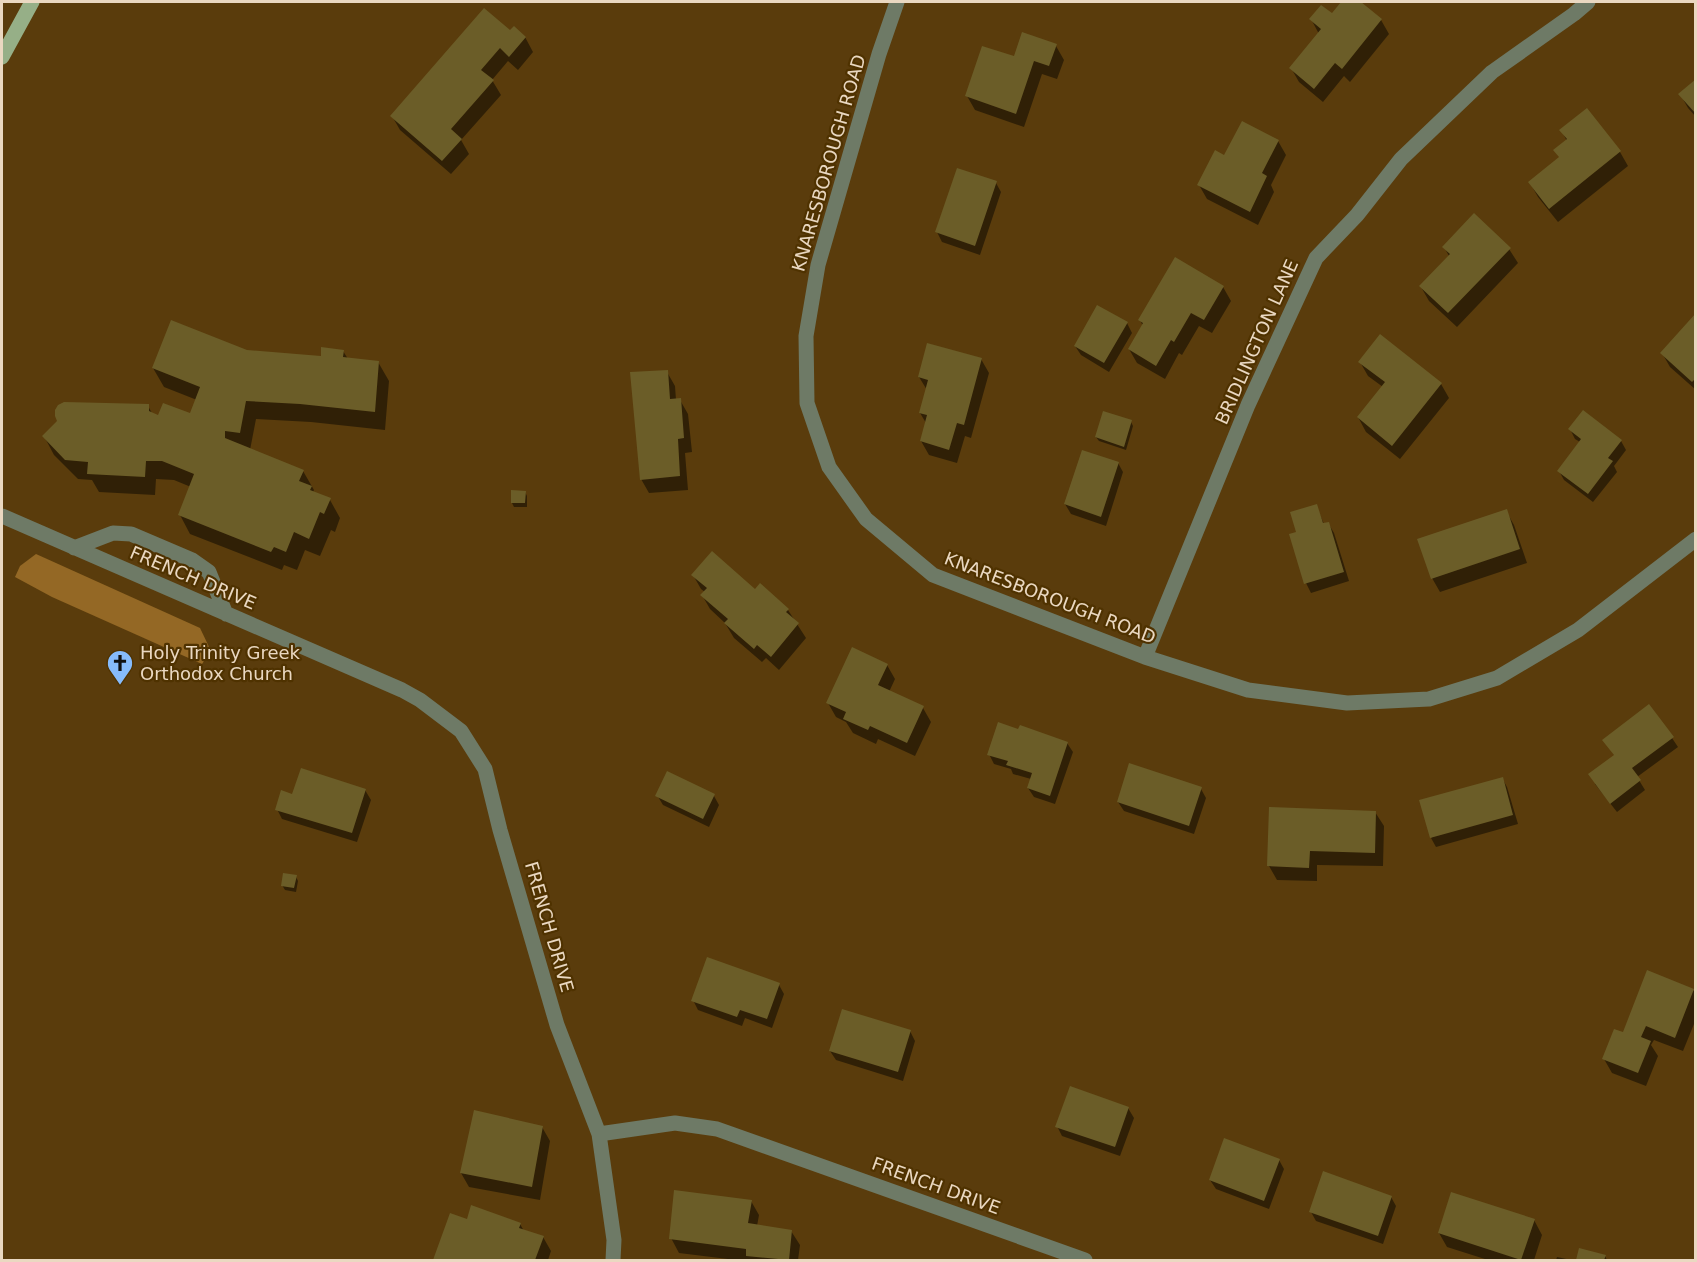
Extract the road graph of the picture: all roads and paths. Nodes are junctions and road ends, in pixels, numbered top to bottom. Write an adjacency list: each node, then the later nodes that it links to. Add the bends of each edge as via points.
1 (32, 2): 4 (main road)
2 (897, 2): 9 (street, KNARESBOROUGH ROAD, via 818,265 806,336 807,403 830,467 866,519 933,575)
3 (1588, 2): 9 (street, BRIDLINGTON LANE, via 1492,72 1401,159 1358,214 1316,258 1248,405)
4 (2, 57)
5 (2, 516): 7 (street, FRENCH DRIVE)
6 (1695, 539): 9 (street, KNARESBOROUGH ROAD, via 1578,630 1497,678 1429,699 1347,703 1248,690)
7 (74, 548): 8 (street, FRENCH DRIVE); 8 (street, via 113,533 131,534 192,560 208,572)
8 (226, 614): 10 (street, FRENCH DRIVE, via 402,690 420,699 460,731 485,769 557,1025)
9 (1145, 657)
10 (599, 1134): 11 (street); 12 (street, FRENCH DRIVE, via 675,1123 717,1129)
11 (614, 1260)
12 (1085, 1260)

